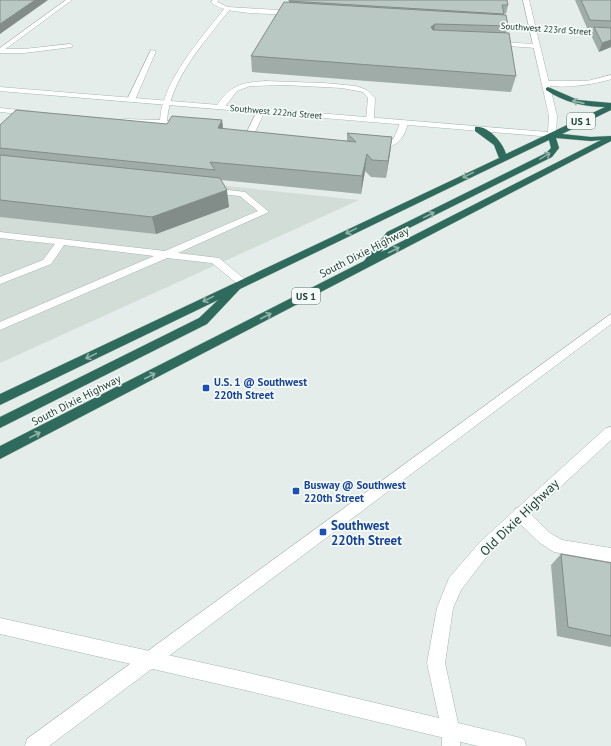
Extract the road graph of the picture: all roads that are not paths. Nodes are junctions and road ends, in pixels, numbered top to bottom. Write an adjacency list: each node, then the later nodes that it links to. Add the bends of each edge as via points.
1 (69, 0): 12 (street)
2 (526, 0): 7 (street)
3 (217, 3): 4 (street)
4 (227, 9): 5 (street); 20 (street, via 185,64)
5 (298, 13)
6 (485, 25): 7 (street, Southwest 223rd Street)
7 (532, 28): 8 (street, Southwest 223rd Street); 11 (street)
8 (611, 33)
9 (488, 44): 11 (street)
10 (70, 46): 12 (street)
11 (536, 46): 17 (street)
12 (0, 51)
13 (153, 51): 19 (street)
14 (611, 77): 15 (street)
15 (602, 81): 16 (street); 17 (street)
16 (611, 84)
17 (547, 86): 21 (highway, one-way to 17, via 565,99); 32 (street, via 553,116)
18 (0, 89): 19 (street, Southwest 222nd Street)
19 (131, 100): 20 (street, Southwest 222nd Street)
20 (166, 103): 22 (street, Southwest 222nd Street); 28 (street, via 162,114)
21 (611, 106): 32 (highway, US 1)
22 (220, 107): 24 (street, Southwest 222nd Street); 27 (street, via 226,96 240,86 256,83 347,87 366,92 372,98)
23 (0, 110): 25 (street)
24 (261, 111): 27 (street, Southwest 222nd Street); 33 (street, via 246,133)
25 (37, 114)
26 (114, 120): 28 (street)
27 (370, 120): 29 (street, Southwest 222nd Street)
28 (163, 122): 30 (street)
29 (404, 123): 31 (street, Southwest 222nd Street); 35 (street, via 401,137 392,143)
30 (191, 128)
31 (478, 129): 32 (street, Southwest 222nd Street); 36 (highway, via 500,145)
32 (552, 135): 34 (highway, via 591,139); 36 (highway, US 1); 41 (highway, one-way to 32, via 390,234 549,155 555,148)
33 (273, 136)
34 (611, 137): 41 (highway, South Dixie Highway / US 1, one-way to 34)
35 (365, 144)
36 (503, 158): 43 (highway, US 1, one-way to 43)
37 (203, 190): 40 (street, via 242,194 264,212)
38 (0, 235): 39 (street)
39 (62, 242): 40 (street); 42 (street, via 47,262)
40 (167, 254): 43 (street, via 215,260); 45 (street)
41 (367, 264): 49 (highway, South Dixie Highway / US 1, one-way to 41)
42 (0, 281)
43 (243, 283): 46 (highway, US 1, one-way to 46); 47 (highway, via 203,321)
44 (611, 318): 53 (street)
45 (0, 326)
46 (0, 400)
47 (0, 423)
48 (611, 432): 50 (street, Old Dixie Highway)
49 (0, 453)
50 (520, 514): 51 (street, via 545,538 559,547); 54 (street, Old Dixie Highway, via 486,546 455,584 445,608 436,663)
51 (611, 555)
52 (0, 626): 53 (street)
53 (150, 660): 54 (street); 55 (street)
54 (451, 739): 56 (street)
55 (34, 746)
56 (517, 746)

